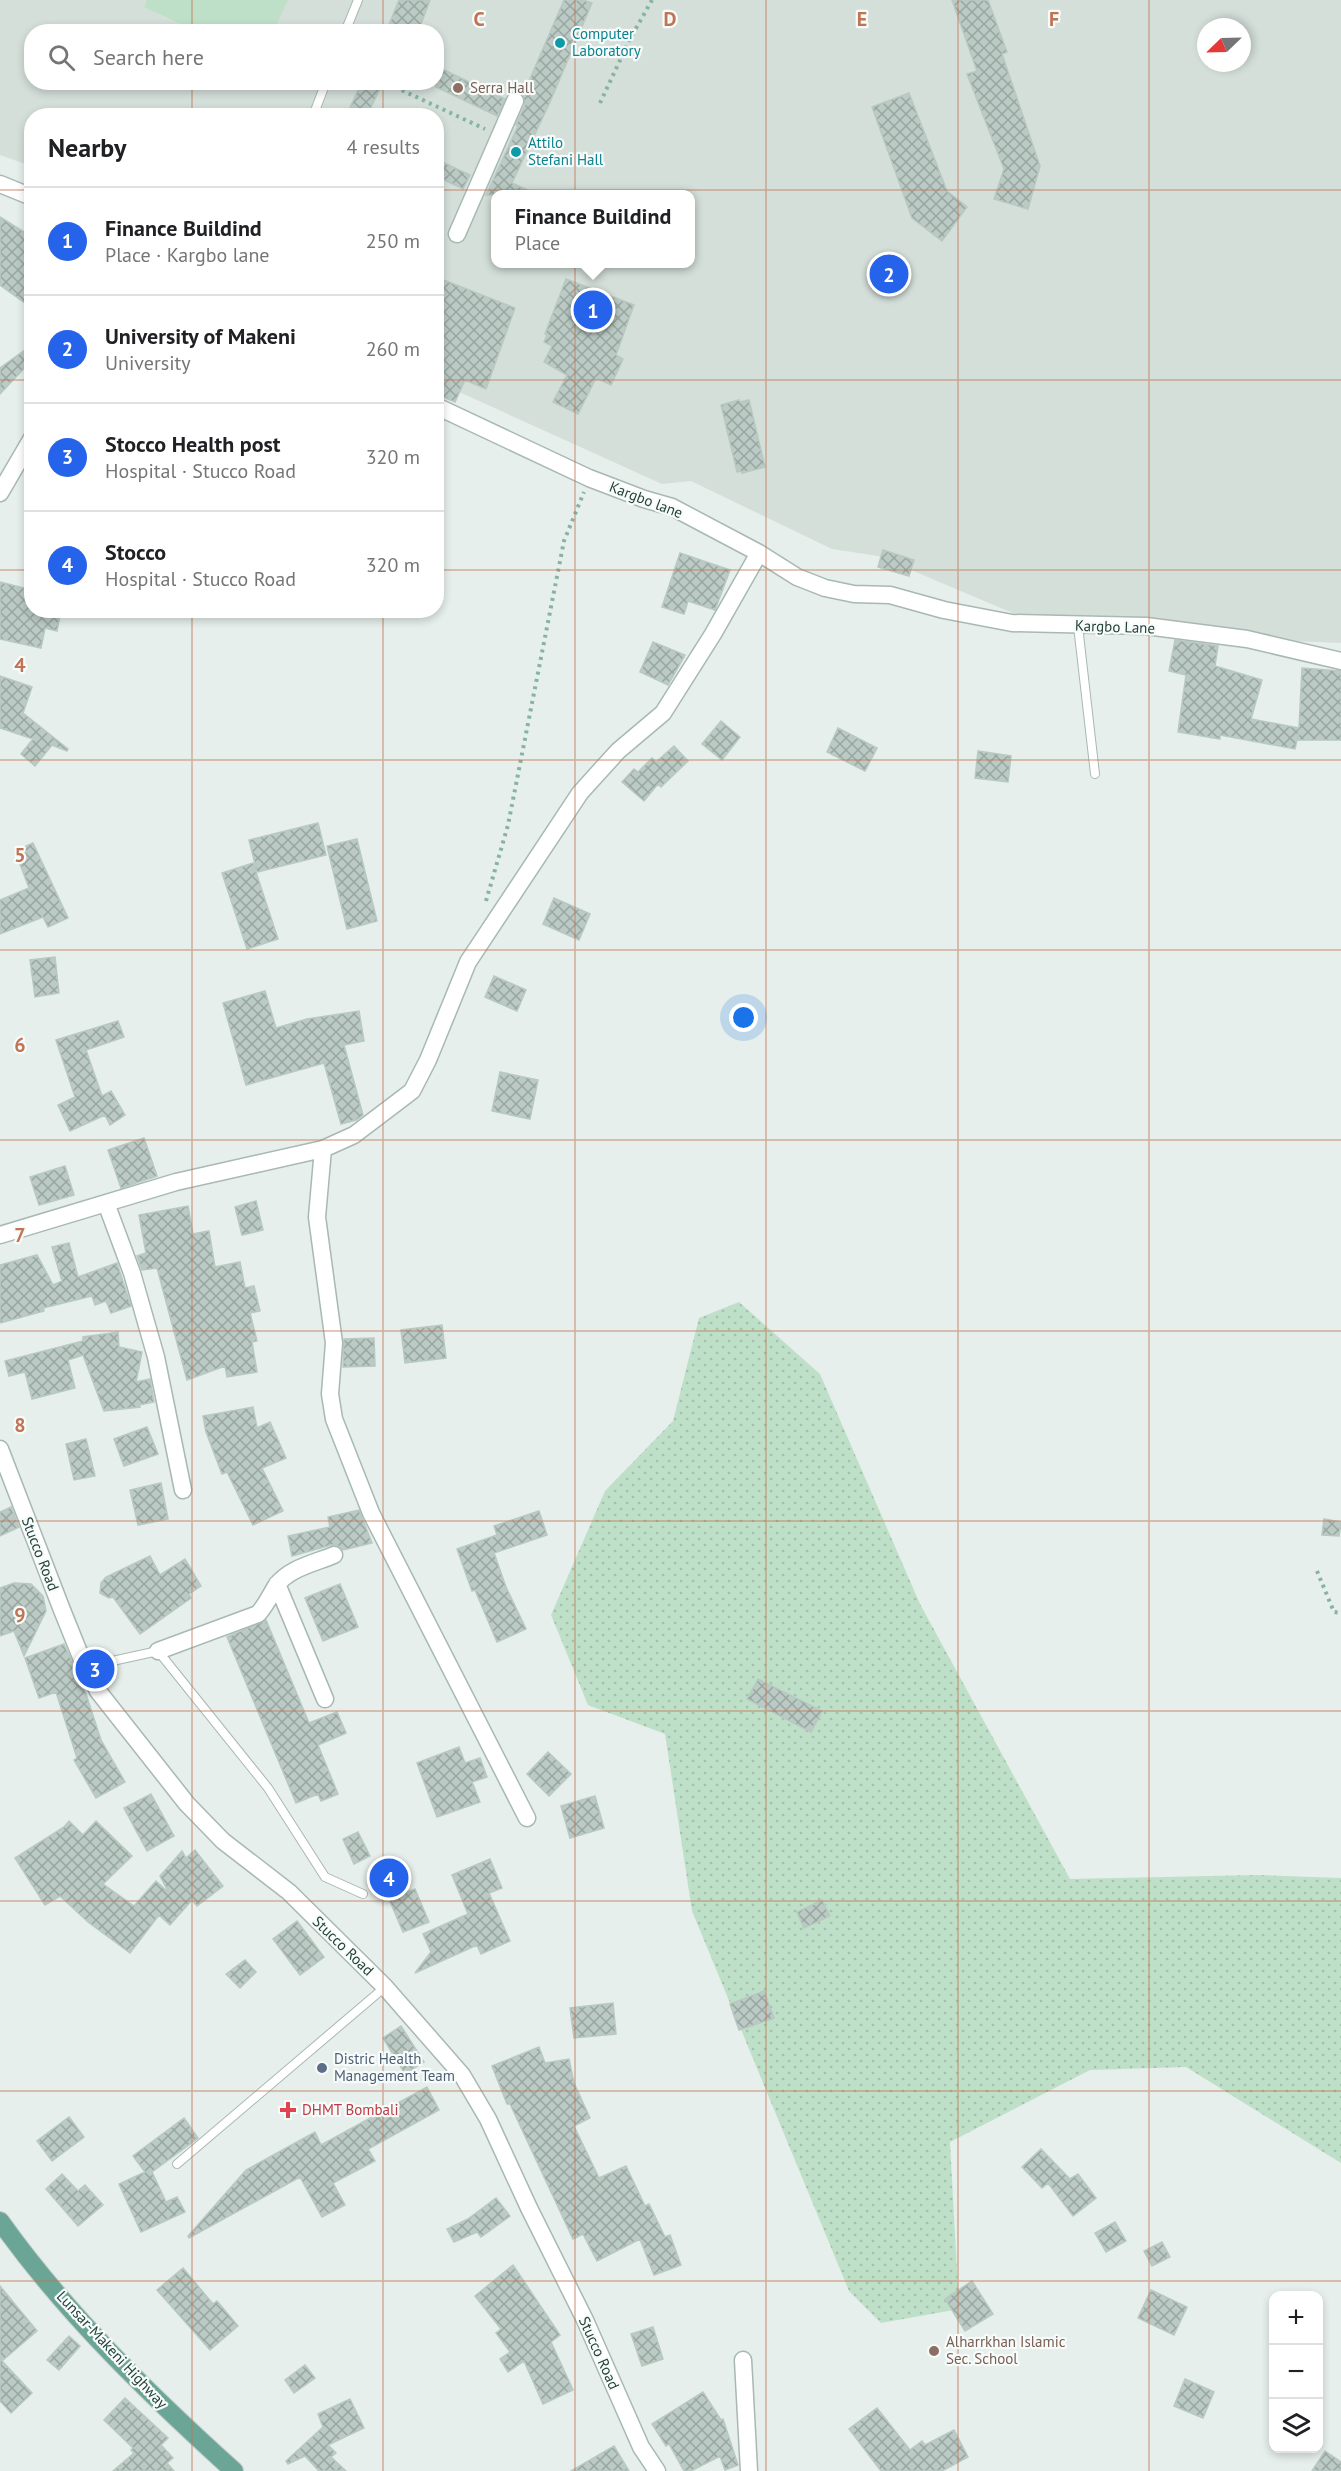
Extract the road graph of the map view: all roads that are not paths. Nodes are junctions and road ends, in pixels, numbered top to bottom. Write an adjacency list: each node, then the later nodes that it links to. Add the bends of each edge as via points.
1 (358, 0): 2 (lane)
2 (348, 24)
3 (323, 90): 5 (lane)
4 (515, 101): 8 (street)
5 (316, 108)
6 (0, 184): 7 (street)
7 (24, 194)
8 (457, 234)
9 (444, 410): 12 (street, Kargbo lane, via 590,478 672,507)
10 (24, 452): 11 (street)
11 (0, 493)
12 (759, 553): 13 (street, Kargbo lane, via 797,578 825,588); 17 (street, via 663,713 618,751 580,793 468,962 412,1091 354,1135)
13 (890, 595): 14 (street, Kargbo Lane, via 1012,623)
14 (1078, 626): 15 (street, Kargbo Lane, via 1146,626 1247,639); 16 (lane)
15 (1341, 661)
16 (1095, 774)
17 (323, 1149): 18 (street, via 176,1182); 27 (street, via 317,1217 334,1343 330,1394 334,1419 371,1513)
18 (106, 1203): 19 (street); 21 (street, via 132,1273 156,1357)
19 (0, 1235)
20 (0, 1449): 25 (street, Stucco Road)
21 (183, 1490)
22 (334, 1555): 23 (street, via 293,1571)
23 (277, 1584): 24 (street, via 258,1614); 26 (street)
24 (158, 1652): 25 (lane); 28 (lane, via 268,1788 325,1877)
25 (84, 1667): 29 (street, Stucco Road, via 98,1691 187,1804 223,1841 289,1892)
26 (325, 1699)
27 (527, 1818)
28 (363, 1893)
29 (385, 1987): 30 (lane); 34 (street, Stucco Road, via 462,2075 488,2119 641,2447)
30 (177, 2164)
31 (0, 2221): 33 (main road, Lunsar-Makeni Highway, via 75,2315)
32 (743, 2360): 35 (street)
33 (234, 2471)
34 (657, 2471)
35 (748, 2471)

